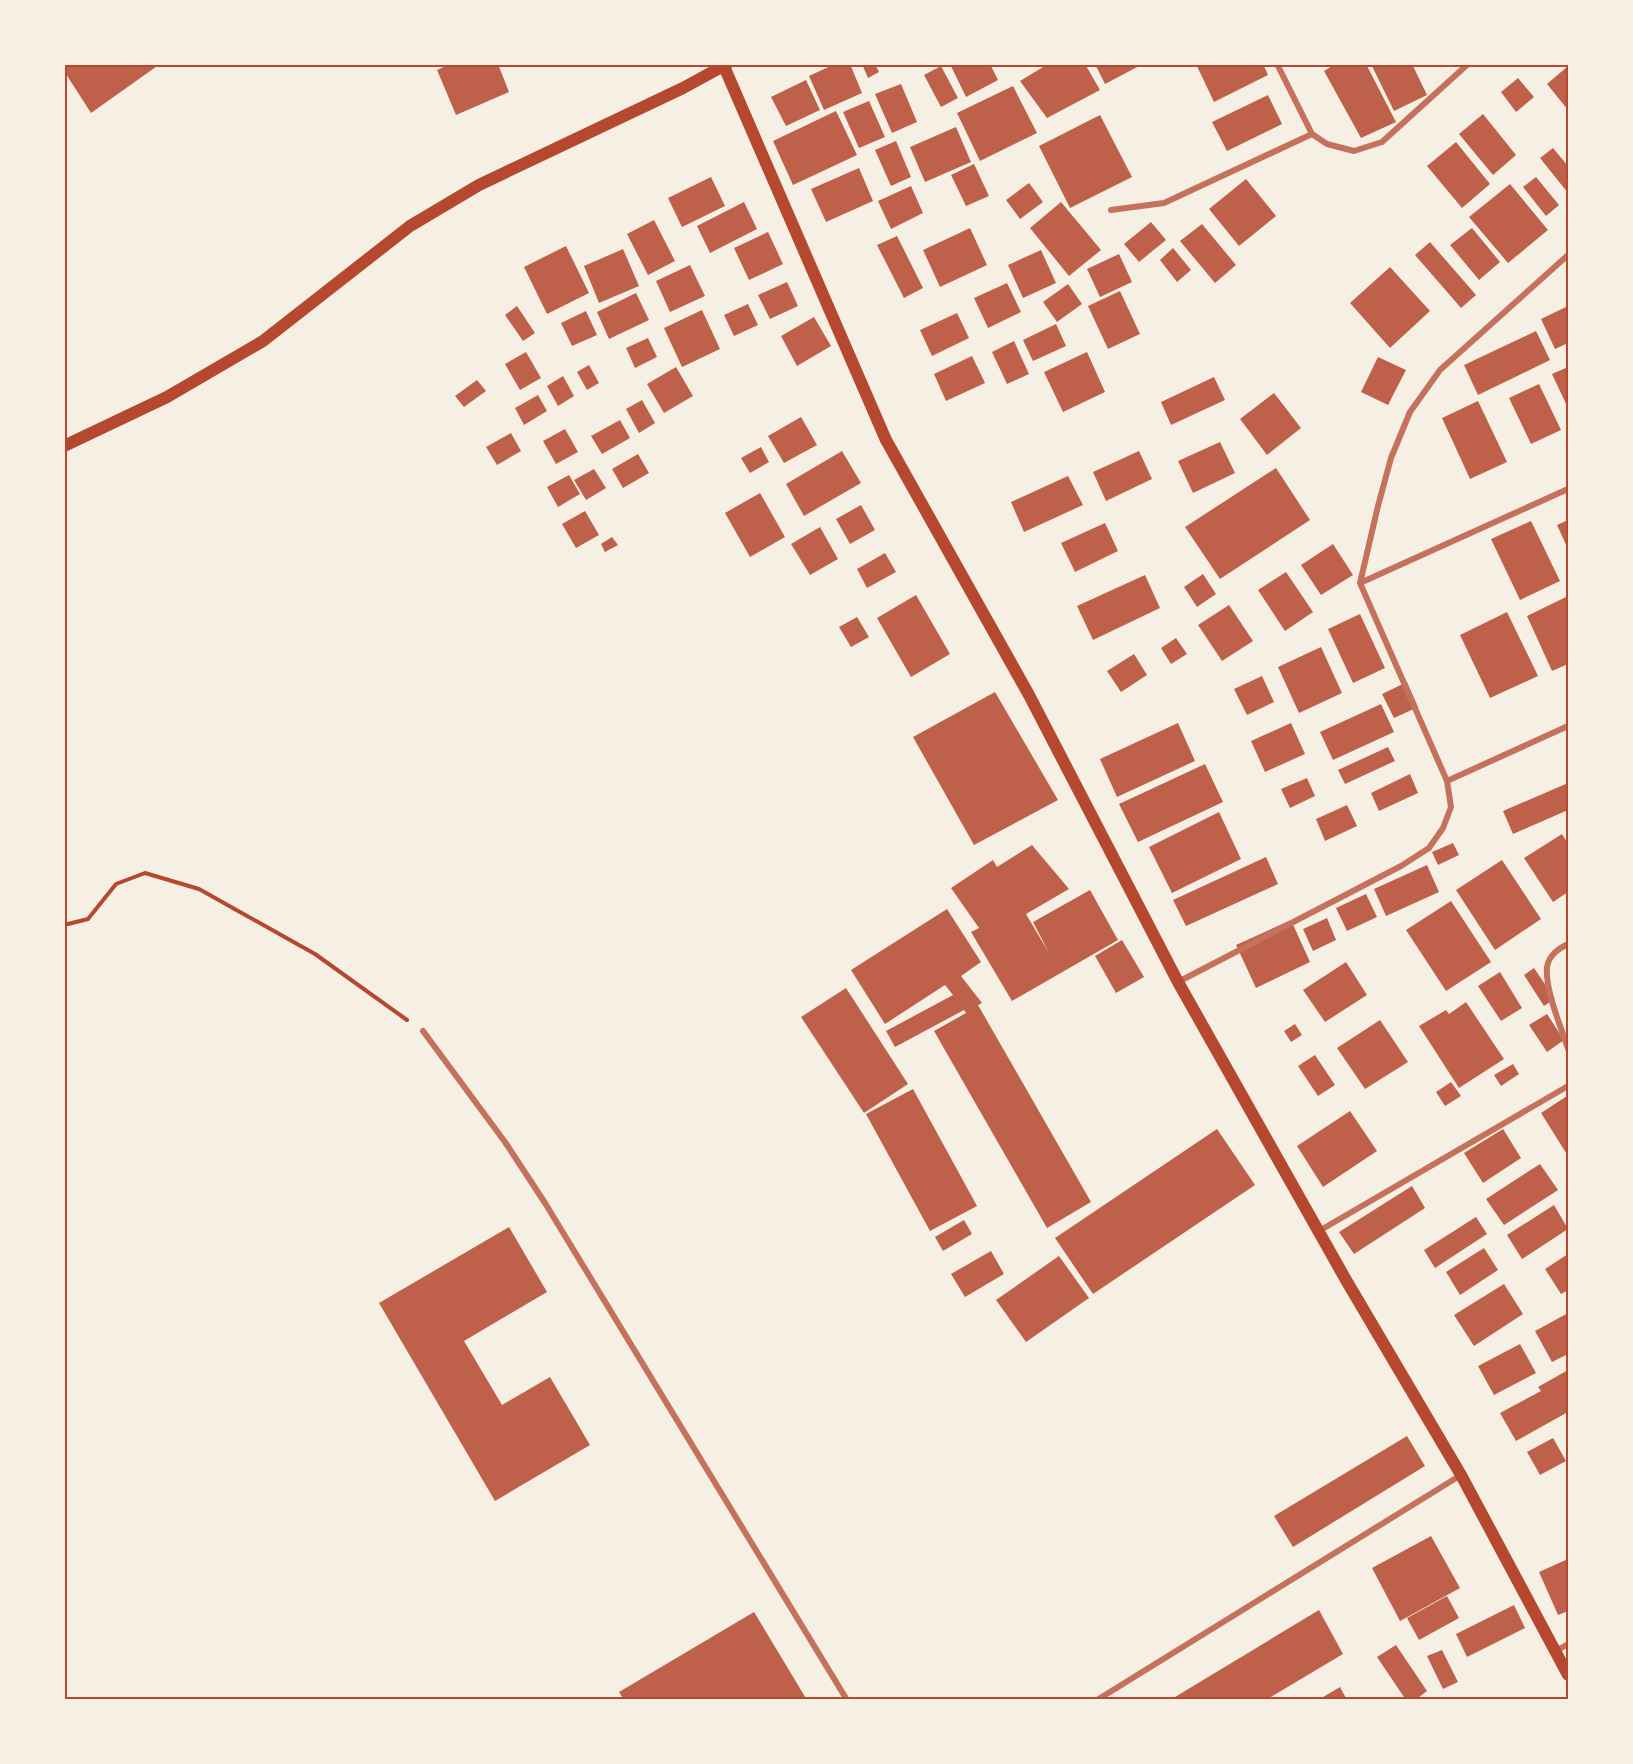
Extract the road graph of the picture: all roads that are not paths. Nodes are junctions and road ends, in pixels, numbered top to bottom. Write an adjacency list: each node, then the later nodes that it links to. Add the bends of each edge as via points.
1 (1277, 64): 4 (street)
2 (1468, 64): 4 (street, via 1382,142 1354,151 1327,144)
3 (725, 65): 7 (main road, via 479,185 410,226 263,341 167,397); 13 (main road, via 886,440 1029,695)
4 (1312, 134): 5 (street, via 1164,203)
5 (1112, 210)
6 (1569, 255): 9 (street, via 1440,370 1410,412 1392,458)
7 (64, 446)
8 (1569, 489): 9 (street)
9 (1360, 583): 11 (street)
10 (1569, 726): 11 (street)
11 (1447, 781): 13 (street, via 1451,807 1429,848)
12 (1569, 944): 15 (street, via 1557,949 1547,967 1550,993)
13 (1178, 982): 17 (main road)
14 (423, 1031): 22 (street, via 545,1203)
15 (1569, 1049)
16 (1569, 1086): 17 (street)
17 (1320, 1231): 18 (main road)
18 (1461, 1475): 20 (main road); 23 (street)
19 (1569, 1644): 20 (street)
20 (1556, 1651): 21 (main road)
21 (1569, 1675)
22 (848, 1700)
23 (1097, 1700)

